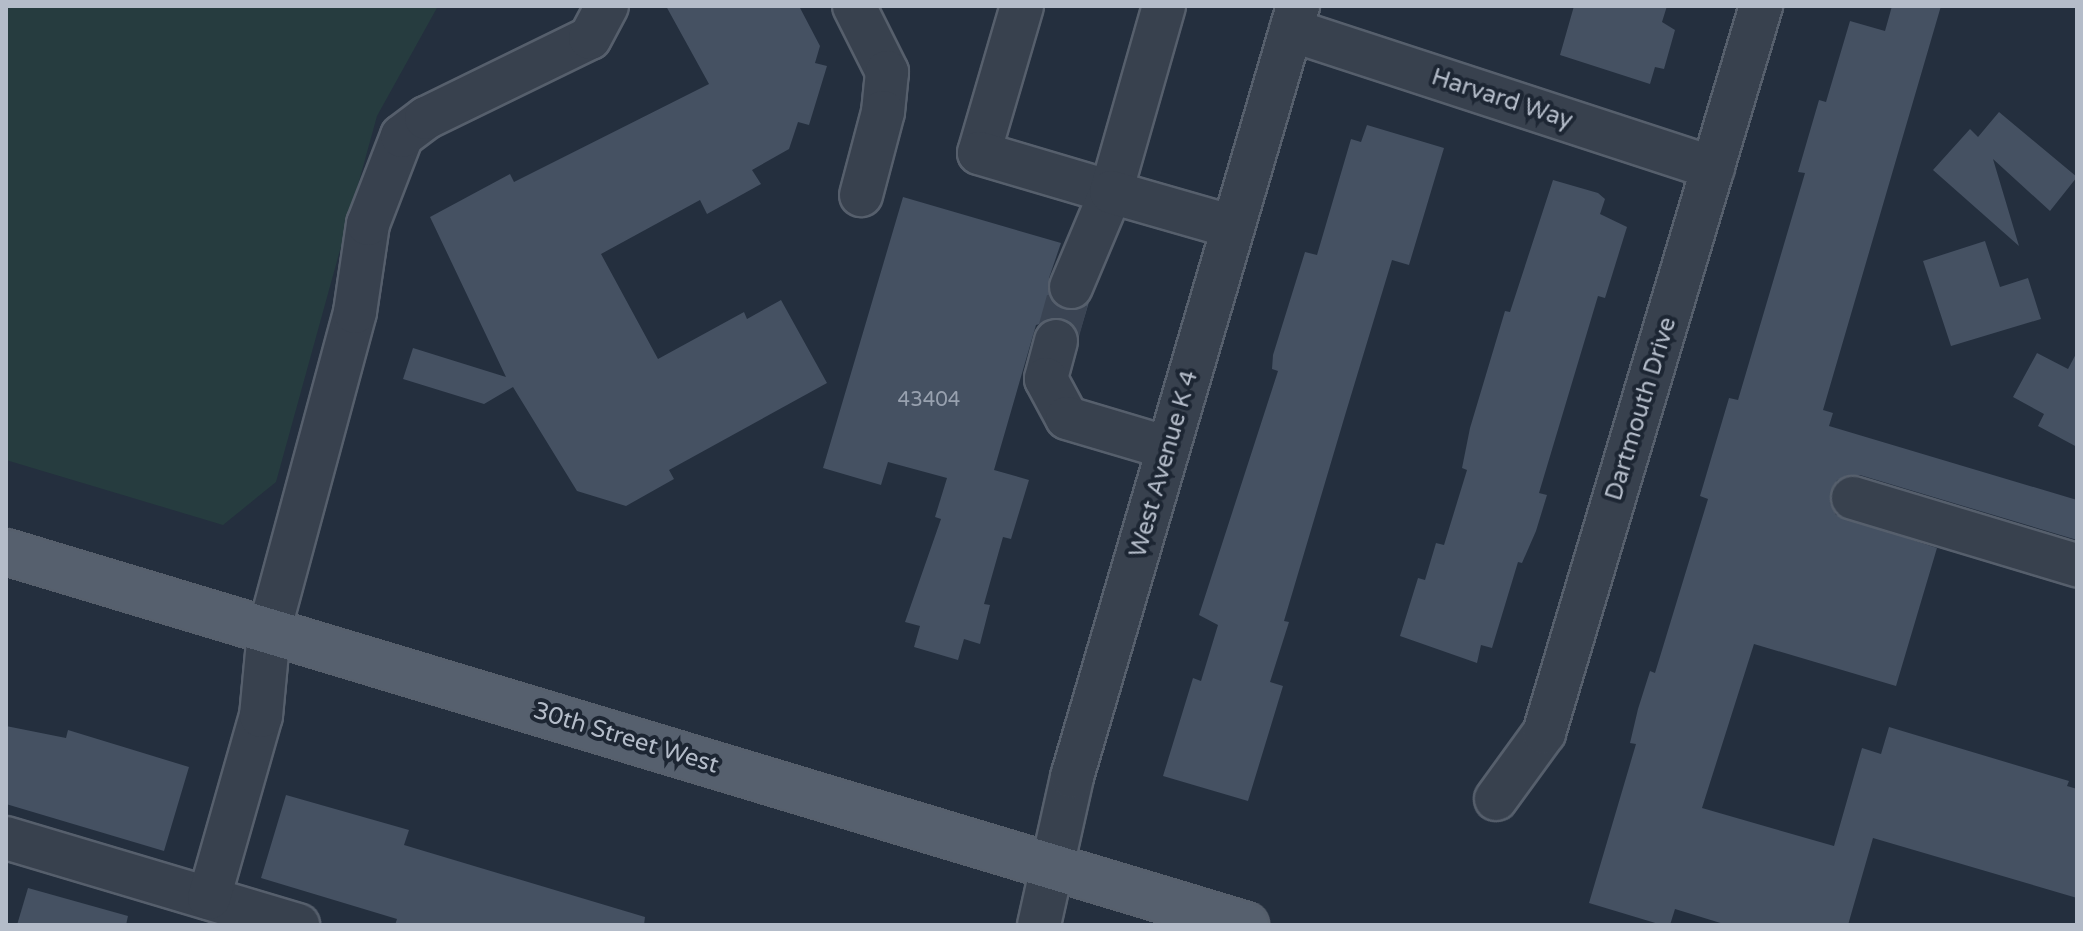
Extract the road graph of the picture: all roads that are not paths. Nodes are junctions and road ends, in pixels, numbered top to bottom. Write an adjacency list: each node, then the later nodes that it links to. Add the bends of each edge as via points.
1 (607, 6): 17 (street, via 590,38 426,118 402,136 368,224 355,312)
2 (854, 6): 9 (street, via 887,72 883,112)
3 (1022, 6): 8 (street, via 979,153)
4 (1164, 6): 8 (street)
5 (1761, 6): 7 (street, Dartmouth Drive)
6 (1294, 18): 7 (street, Harvard Way); 10 (street, West Avenue K 4)
7 (1713, 168): 18 (street, Dartmouth Drive, via 1544,733)
8 (1111, 192): 10 (street); 11 (street)
9 (861, 195)
10 (1233, 227): 13 (street, West Avenue K 4)
11 (1071, 287)
12 (1056, 341): 13 (street, via 1046,379 1067,418)
13 (1168, 448): 20 (street, West Avenue K 4, via 1072,777)
14 (1853, 498): 16 (street)
15 (6, 552): 17 (main road, 30th Street West)
16 (2077, 565)
17 (269, 631): 20 (main road, 30th Street West); 21 (street, via 261,716)
18 (1496, 799)
19 (6, 838): 21 (street)
20 (1053, 866): 23 (street, West Avenue K 4); 24 (main road, 30th Street West)
21 (209, 898): 22 (street)
22 (298, 925)
23 (1039, 925)
24 (1246, 925)

